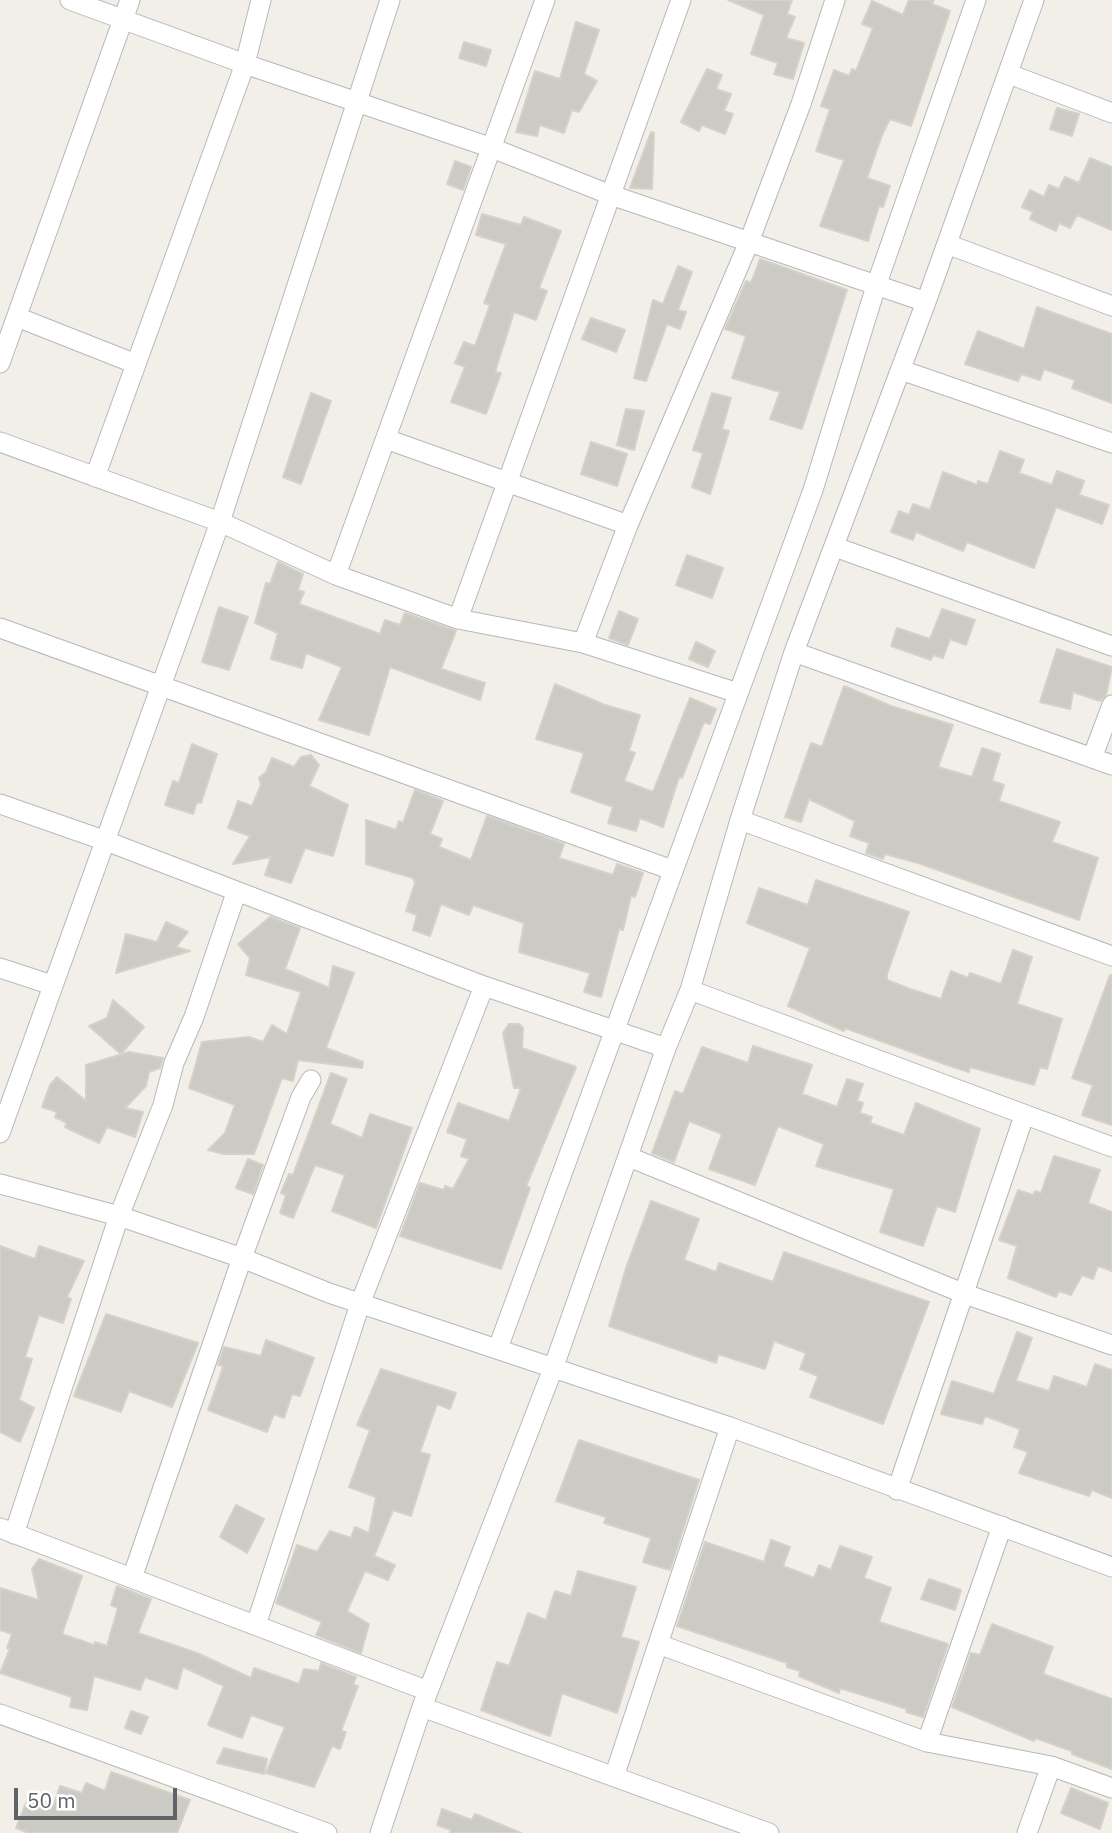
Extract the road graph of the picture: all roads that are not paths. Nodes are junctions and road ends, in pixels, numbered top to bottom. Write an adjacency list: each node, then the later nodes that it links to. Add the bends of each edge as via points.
1 (70, 0): 10 (street)
2 (130, 0): 10 (street)
3 (261, 0): 11 (street)
4 (390, 0): 13 (street)
5 (545, 0): 15 (street)
6 (681, 0): 16 (street)
7 (835, 0): 17 (street)
8 (976, 0): 19 (street)
9 (1034, 0): 12 (street)
10 (124, 20): 11 (street); 22 (street)
11 (245, 64): 13 (street); 24 (street)
12 (1009, 74): 14 (street); 18 (street)
13 (359, 102): 15 (street); 31 (street)
14 (1112, 113)
15 (492, 148): 16 (street); 26 (street)
16 (611, 195): 17 (street); 30 (street)
17 (749, 242): 19 (street); 32 (street)
18 (947, 244): 20 (street); 21 (street)
19 (876, 286): 20 (street); 41 (street, via 813,490)
20 (926, 302): 25 (street)
21 (1112, 306)
22 (16, 317): 23 (street); 24 (street)
23 (0, 363)
24 (136, 363): 29 (street)
25 (901, 370): 28 (street); 33 (street)
26 (386, 439): 30 (street); 34 (street)
27 (0, 442): 29 (street)
28 (1112, 443)
29 (95, 477): 31 (street)
30 (507, 483): 32 (street); 35 (street)
31 (220, 522): 34 (street); 40 (street)
32 (628, 525): 37 (street)
33 (835, 547): 38 (street); 39 (street)
34 (336, 575): 35 (street)
35 (458, 619): 37 (street)
36 (0, 628): 40 (street)
37 (583, 643): 41 (street)
38 (1112, 646)
39 (794, 652): 43 (street); 46 (street)
40 (161, 685): 47 (street); 48 (street)
41 (738, 693): 48 (street)
42 (1112, 705): 43 (street)
43 (1092, 758): 44 (street)
44 (1112, 765)
45 (0, 804): 47 (street)
46 (740, 820): 50 (street); 54 (street)
47 (106, 841): 49 (street); 52 (street)
48 (672, 870): 55 (street)
49 (236, 893): 53 (street); 63 (street, via 163,1105)
50 (1112, 956)
51 (0, 968): 52 (street)
52 (52, 985): 59 (street)
53 (484, 986): 55 (street); 66 (street)
54 (690, 990): 56 (street); 58 (street)
55 (614, 1032): 56 (street); 68 (street)
56 (666, 1048): 61 (street)
57 (311, 1080): 64 (street)
58 (1024, 1116): 60 (street); 65 (street)
59 (0, 1133)
60 (1112, 1147)
61 (629, 1157): 65 (street); 69 (street)
62 (0, 1184): 63 (street)
63 (119, 1216): 64 (street); 73 (street)
64 (242, 1258): 66 (street); 75 (street)
65 (965, 1294): 67 (street); 71 (street)
66 (360, 1304): 68 (street); 76 (street)
67 (1112, 1345)
68 (498, 1348): 69 (street)
69 (554, 1366): 70 (street); 78 (street)
70 (730, 1427): 71 (street); 77 (street)
71 (897, 1490): 72 (street)
72 (1002, 1526): 74 (street); 80 (street)
73 (7, 1531): 75 (street)
74 (1112, 1567)
75 (132, 1578): 76 (street)
76 (256, 1625): 78 (street)
77 (658, 1644): 80 (street); 82 (street)
78 (425, 1699): 82 (street); 86 (street)
79 (0, 1714): 85 (street)
80 (927, 1742): 81 (street)
81 (1051, 1766): 83 (street); 88 (street)
82 (615, 1774): 84 (street)
83 (1112, 1788)
84 (728, 1825): 87 (street)
85 (327, 1833)
86 (380, 1833)
87 (769, 1833)
88 (1027, 1833)

